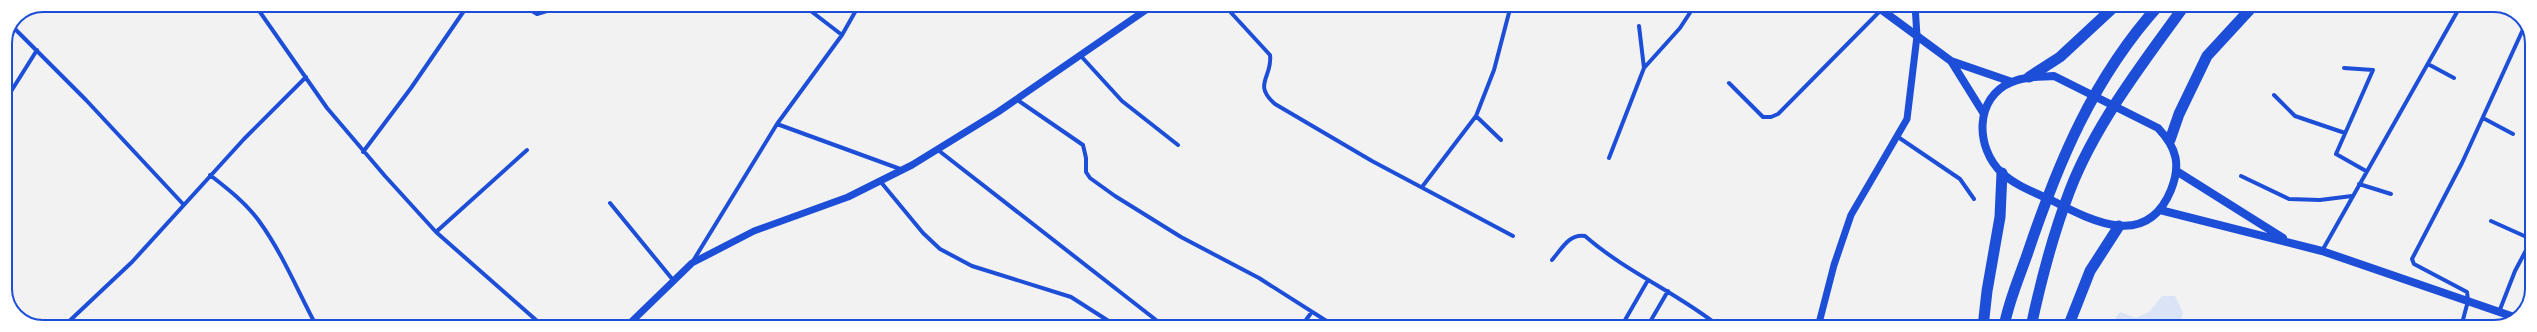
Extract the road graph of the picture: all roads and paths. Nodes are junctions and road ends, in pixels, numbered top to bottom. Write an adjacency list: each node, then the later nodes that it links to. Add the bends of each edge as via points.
1 (260, 12): 30 (street)
2 (463, 12): 50 (street)
3 (534, 12): 4 (street)
4 (544, 12)
5 (812, 12): 22 (street)
6 (855, 12): 22 (street)
7 (1143, 12): 25 (street)
8 (1230, 12): 60 (street, via 1270,55 1271,61 1263,86 1269,99)
9 (1508, 12): 39 (street, via 1494,70)
10 (1690, 12): 28 (street, via 1680,28)
11 (1873, 12): 34 (street, via 1778,114 1771,117 1763,116)
12 (1885, 12): 23 (main road)
13 (1915, 12): 23 (street)
14 (2108, 12): 31 (highway, via 2060,57)
15 (2153, 12): 98 (highway, via 2135,32 2106,74 2072,134 2040,216)
16 (2181, 12): 99 (highway, via 2146,57 2106,119 2070,189 2043,272)
17 (2248, 12): 46 (highway, via 2208,56 2179,114)
18 (2457, 12): 27 (street)
19 (1639, 26): 28 (street)
20 (15, 29): 24 (street)
21 (2523, 31): 40 (street)
22 (842, 35): 41 (street)
23 (1917, 36): 26 (main road); 44 (street, via 1909,109)
24 (37, 50): 35 (street); 65 (street)
25 (1080, 54): 37 (street); 47 (street, via 1122,102)
26 (1951, 61): 33 (main road); 38 (main road)
27 (2428, 64): 32 (street); 53 (street)
28 (1644, 68): 51 (street)
29 (2344, 68): 42 (street, via 2373,70)
30 (306, 77): 50 (street); 56 (street)
31 (2029, 77): 33 (main road); 46 (main road, via 2054,76 2076,85 2136,115 2158,128)
32 (2454, 78)
33 (2012, 82): 38 (main road, via 2001,88)
34 (1730, 83)
35 (12, 90)
36 (2274, 95): 42 (street, via 2295,116)
37 (1016, 99): 49 (street); 81 (street, via 1083,145 1086,172 1090,178 1181,237 1265,282)
38 (1984, 114): 55 (main road, via 1981,130 1985,145)
39 (1476, 116): 45 (street); 60 (street)
40 (2483, 118): 43 (street); 80 (street, via 2412,259 2414,264 2465,289 2469,294)
41 (777, 124): 52 (street); 76 (street)
42 (2345, 133): 53 (street, via 2336,154)
43 (2513, 134)
44 (1898, 137): 63 (street, via 1960,179); 96 (street, via 1851,215 1834,265)
45 (1501, 140)
46 (2170, 140): 54 (main road)
47 (1178, 144)
48 (527, 150): 69 (street)
49 (938, 150): 52 (street); 90 (street)
50 (363, 152): 69 (street)
51 (1610, 158)
52 (903, 170): 58 (street)
53 (2366, 171): 59 (street)
54 (2178, 172): 66 (main road); 72 (main road)
55 (2002, 173): 68 (main road, via 2080,215 2102,224); 97 (highway, via 2000,217)
56 (210, 175): 65 (street); 86 (street, via 234,193 259,221)
57 (2241, 176): 62 (street, via 2289,200)
58 (880, 181): 76 (street, via 817,210 754,231); 89 (street, via 923,233 940,249 972,266 1071,297)
59 (2359, 184): 61 (street); 62 (street)
60 (1422, 188): 70 (street)
61 (2391, 194)
62 (2352, 196): 73 (street)
63 (1974, 199)
64 (610, 203): 77 (street)
65 (183, 204): 85 (street, via 132,262)
66 (2160, 210): 68 (main road, via 2136,225); 72 (main road)
67 (2491, 221): 71 (street)
68 (2119, 226): 100 (highway, via 2090,271)
69 (436, 232): 87 (street)
70 (1513, 236)
71 (2525, 236)
72 (2289, 242): 73 (main road)
73 (2322, 251): 80 (main road)
74 (2525, 252): 82 (street)
75 (1552, 260): 78 (street, via 1569,240 1581,235)
76 (692, 263): 77 (street)
77 (673, 280): 84 (street)
78 (1648, 280): 79 (street); 93 (street)
79 (1668, 291): 94 (street); 95 (street, via 1688,302)
80 (2468, 301): 82 (main road); 101 (street)
81 (1311, 313): 91 (street); 92 (street)
82 (2499, 313): 83 (main road)
83 (2510, 316)
84 (637, 318): 88 (street)
85 (70, 320)
86 (314, 320)
87 (536, 320)
88 (635, 320)
89 (1107, 320)
90 (1156, 320)
91 (1306, 320)
92 (1324, 320)
93 (1625, 320)
94 (1651, 320)
95 (1711, 320)
96 (1820, 320)
97 (1984, 320)
98 (2006, 320)
99 (2033, 320)
100 (2071, 320)
101 (2464, 320)

